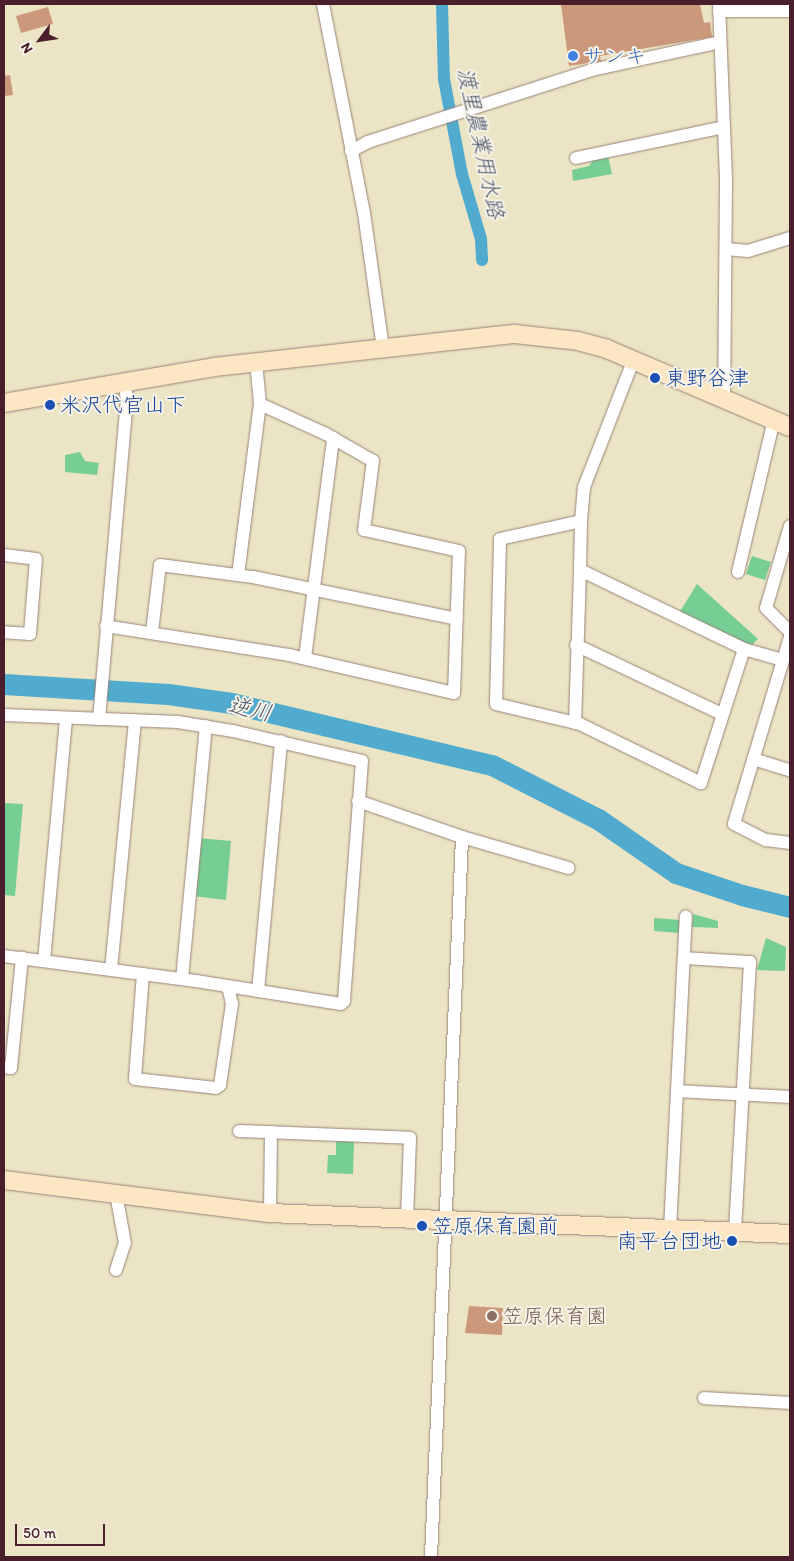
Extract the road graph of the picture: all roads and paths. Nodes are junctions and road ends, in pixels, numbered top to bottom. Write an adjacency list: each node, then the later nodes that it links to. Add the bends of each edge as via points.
1 (323, 4): 6 (street)
2 (719, 7): 3 (street); 4 (street)
3 (790, 11)
4 (720, 42): 5 (street); 6 (street, via 592,70 450,115)
5 (724, 127): 7 (street); 9 (street)
6 (351, 151): 10 (street)
7 (576, 158)
8 (790, 238): 9 (street, via 748,251)
9 (726, 248): 14 (street)
10 (383, 348): 11 (street, via 515,334 578,341); 12 (street)
11 (633, 361): 14 (street); 19 (street, via 584,487)
12 (256, 362): 13 (street); 16 (street)
13 (124, 383): 15 (street); 27 (street, via 127,402)
14 (724, 400): 17 (street)
15 (4, 403)
16 (260, 404): 18 (street); 24 (street)
17 (782, 424): 23 (street)
18 (332, 438): 25 (street); 26 (street, via 373,461 364,530 459,551)
19 (580, 521): 22 (street); 41 (street, via 500,539 498,603 496,704)
20 (790, 526): 30 (street, via 766,608)
21 (4, 555): 28 (street, via 36,559 30,634)
22 (580, 570): 32 (street); 33 (street)
23 (738, 572)
24 (238, 575): 25 (street); 29 (street, via 160,565)
25 (314, 589): 26 (street); 34 (street)
26 (457, 619): 34 (street, via 454,693)
27 (106, 626): 29 (street); 36 (street)
28 (4, 632)
29 (152, 632): 34 (street)
30 (790, 632)
31 (790, 637): 35 (street)
32 (576, 645): 37 (street); 41 (street)
33 (744, 649): 35 (street); 37 (street)
34 (305, 658)
35 (782, 660): 44 (street)
36 (100, 713): 39 (street); 40 (street)
37 (722, 714): 41 (street, via 701,784)
38 (4, 715): 39 (street)
39 (66, 718): 54 (street)
40 (135, 720): 42 (street); 55 (street)
41 (574, 722)
42 (206, 726): 43 (street); 57 (street)
43 (282, 741): 46 (street, via 362,761); 59 (street)
44 (753, 759): 45 (street); 48 (street, via 734,824 766,840)
45 (790, 770)
46 (358, 801): 47 (street); 59 (street, via 344,1001 341,1004)
47 (462, 837): 49 (street); 70 (street)
48 (790, 843)
49 (569, 868)
50 (686, 916): 53 (street)
51 (4, 956): 52 (street)
52 (22, 958): 54 (street); 60 (street, via 11,1068)
53 (684, 958): 61 (street); 62 (street, via 750,962)
54 (44, 961): 55 (street)
55 (111, 970): 56 (street)
56 (143, 974): 57 (street); 58 (street, via 135,1079 220,1086 232,1004)
57 (182, 979): 58 (street)
58 (228, 986): 59 (street)
59 (258, 990)
60 (4, 1067)
61 (677, 1092): 62 (street); 71 (street)
62 (743, 1095): 63 (street); 72 (street)
63 (790, 1097)
64 (238, 1131): 65 (street)
65 (271, 1132): 68 (street); 69 (street, via 410,1138)
66 (4, 1180): 67 (street)
67 (116, 1194): 68 (street); 74 (street, via 125,1243)
68 (270, 1213): 69 (street)
69 (407, 1219): 70 (street)
70 (447, 1221): 71 (street); 77 (street)
71 (670, 1229): 72 (street)
72 (736, 1232): 73 (street)
73 (790, 1234)
74 (116, 1270)
75 (704, 1398): 76 (street)
76 (790, 1404)
77 (431, 1557)

